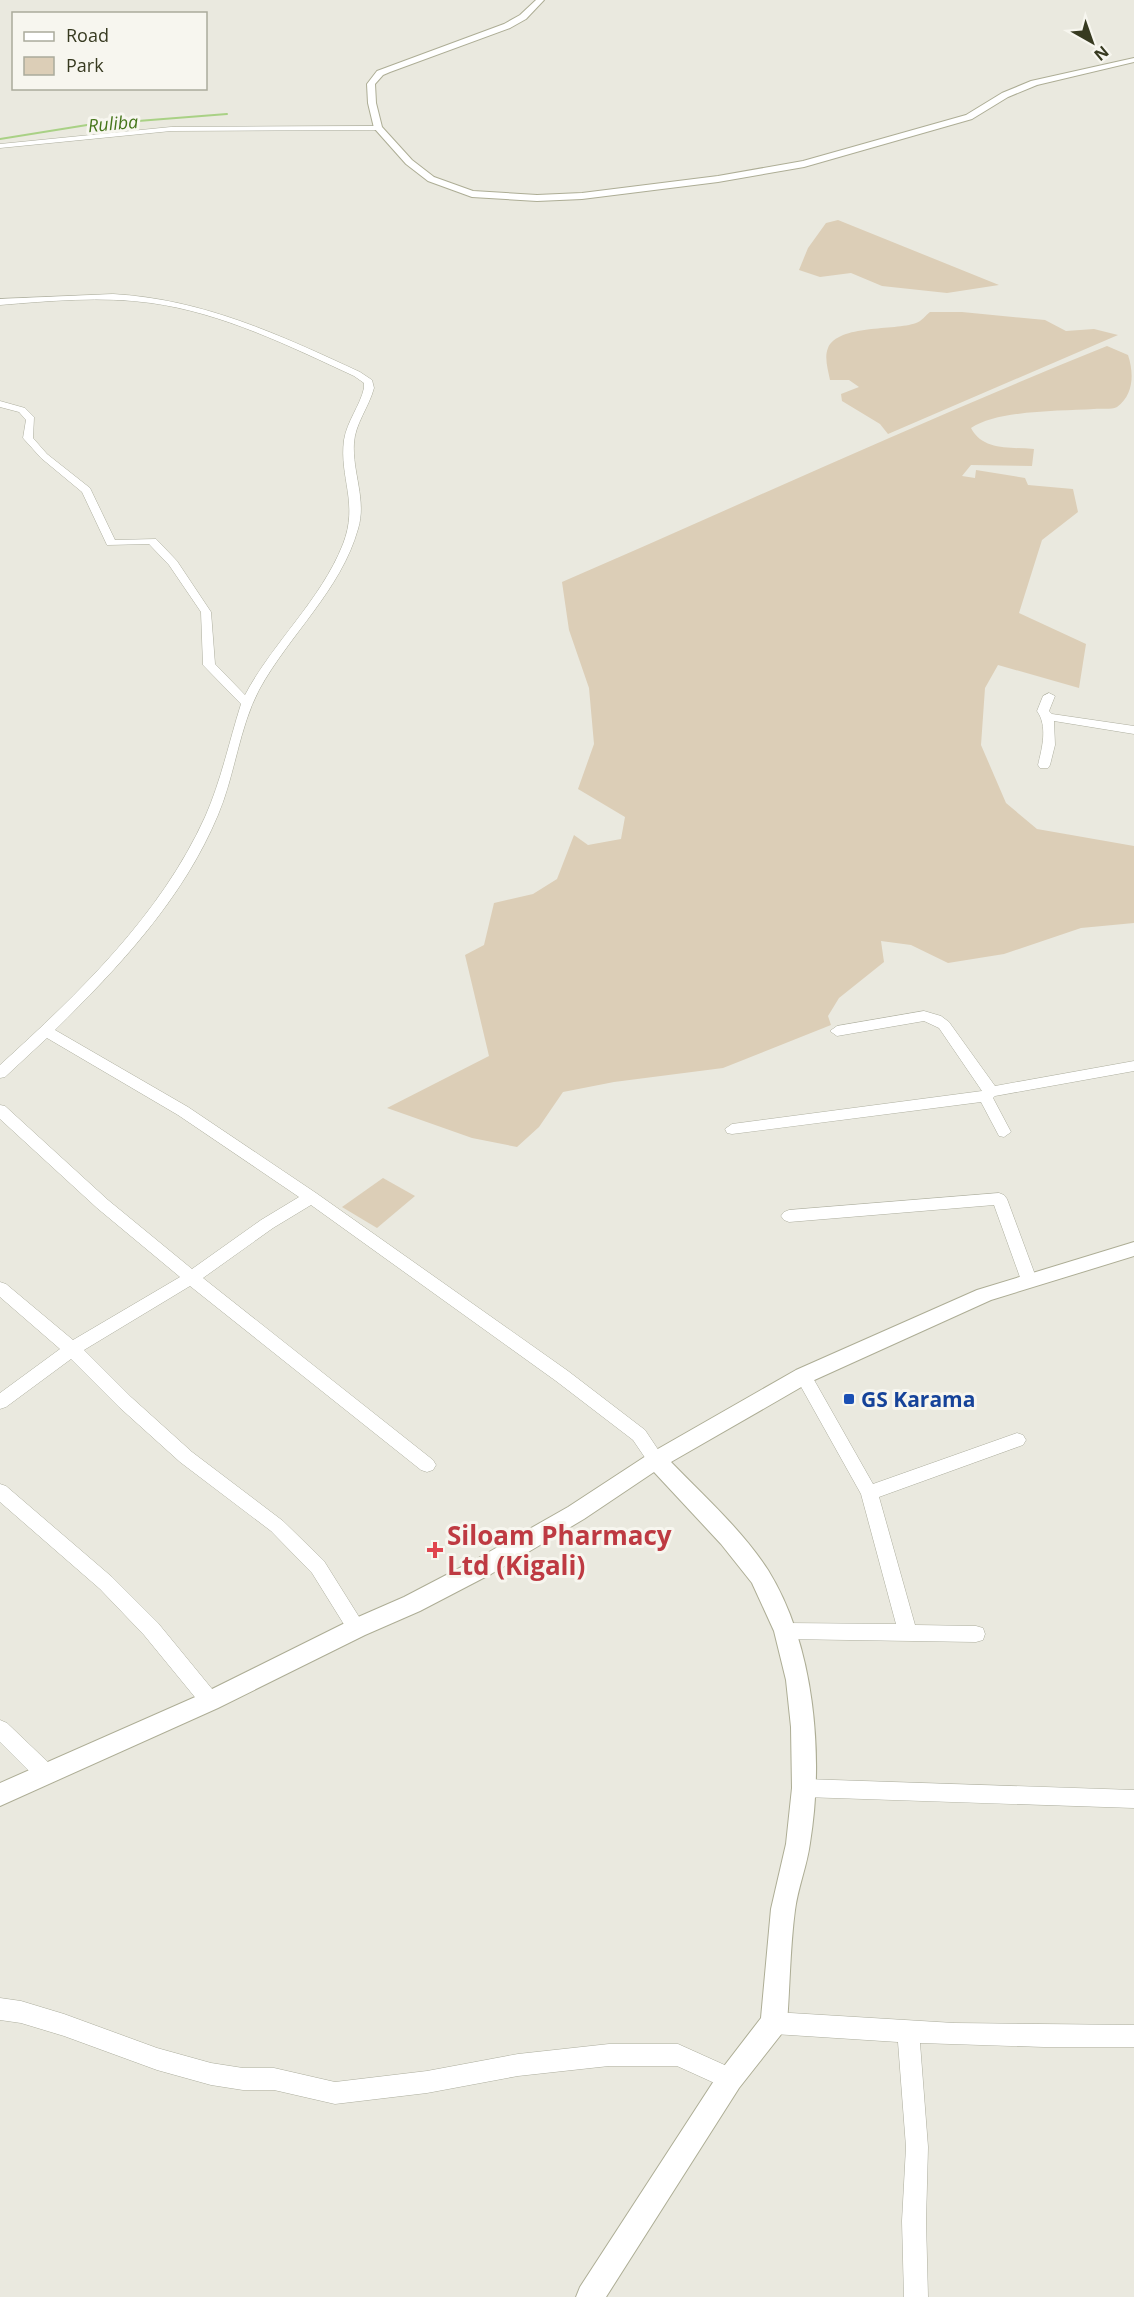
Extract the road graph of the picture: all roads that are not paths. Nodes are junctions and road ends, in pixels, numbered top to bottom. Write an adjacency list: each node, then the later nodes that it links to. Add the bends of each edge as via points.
1 (540, 0): 3 (main road, via 507,26 380,74 370,90)
2 (1134, 60): 3 (main road, via 1034,83 969,117 804,164 729,178 582,196 515,198 461,190 431,179 409,162)
3 (378, 128): 4 (street, via 171,129)
4 (0, 146)
5 (0, 302): 8 (street, via 114,297 167,302 229,319 369,382 370,389 349,441 355,499 351,538 326,584)
6 (0, 404): 8 (street, via 22,410 31,419 28,438 86,490 111,543 152,541 173,563 206,612 209,665)
7 (1048, 696): 9 (street, via 1043,711)
8 (247, 703): 12 (street, via 229,773 183,870 113,964)
9 (1048, 717): 10 (street); 11 (street, via 1049,745)
10 (1134, 730)
11 (1044, 765)
12 (46, 1031): 15 (street); 20 (street, via 183,1111)
13 (837, 1031): 16 (street, via 924,1016 936,1019 944,1025)
14 (1134, 1066): 16 (street)
15 (0, 1073)
16 (988, 1094): 18 (street); 19 (street)
17 (0, 1110): 23 (street)
18 (732, 1129)
19 (1004, 1132)
20 (311, 1197): 23 (street); 30 (street, via 571,1383 639,1435)
21 (789, 1216): 24 (street, via 999,1200)
22 (1134, 1249): 24 (main road)
23 (190, 1279): 26 (street); 31 (street)
24 (1029, 1280): 27 (main road, via 984,1295)
25 (0, 1288): 26 (street)
26 (72, 1349): 28 (street); 34 (street, via 186,1457 277,1526 318,1567)
27 (803, 1376): 30 (main road); 33 (street)
28 (0, 1402)
29 (1017, 1440): 33 (street)
30 (656, 1460): 34 (main road, via 483,1567); 35 (main road, via 760,1577)
31 (427, 1465)
32 (0, 1491): 38 (street, via 106,1583 151,1629)
33 (869, 1493): 36 (street)
34 (357, 1628): 38 (main road)
35 (785, 1631): 36 (street); 41 (main road, via 797,1680)
36 (907, 1631): 37 (street)
37 (976, 1634)
38 (210, 1701): 40 (main road)
39 (0, 1729): 40 (street)
40 (45, 1773): 42 (main road)
41 (804, 1788): 43 (street); 45 (main road, via 798,1844 783,1909)
42 (0, 1795)
43 (1134, 1799)
44 (0, 2009): 48 (street, via 64,2025 211,2074 274,2079 335,2093 427,2082 518,2065 619,2055 678,2055)
45 (774, 2024): 46 (street); 48 (main road)
46 (908, 2033): 47 (street, via 1049,2038); 50 (street, via 917,2147)
47 (1134, 2036)
48 (730, 2079): 49 (main road)
49 (590, 2297)
50 (916, 2297)

